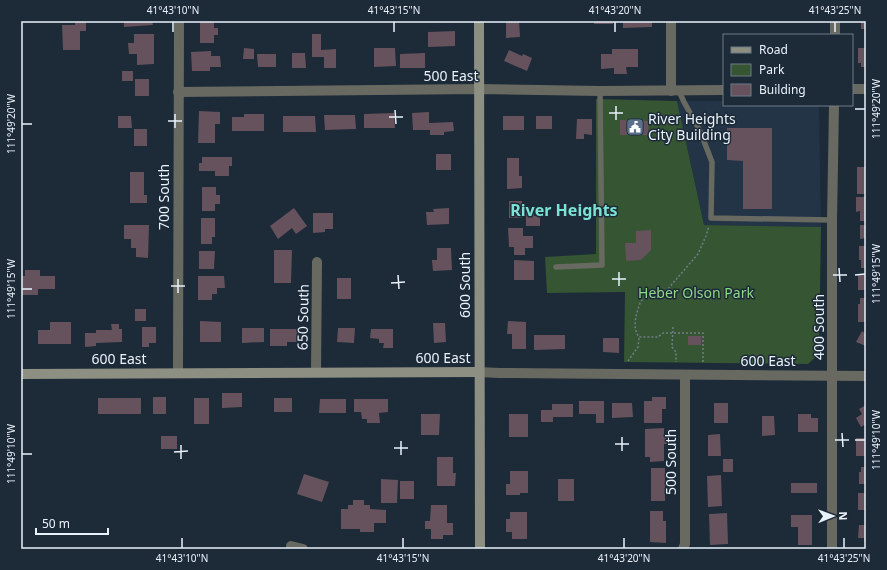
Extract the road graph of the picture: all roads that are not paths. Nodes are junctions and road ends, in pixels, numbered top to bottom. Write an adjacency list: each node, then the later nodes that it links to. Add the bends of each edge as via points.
1 (179, 21): 12 (street, 700 South)
2 (479, 21): 6 (street, 600 South)
3 (671, 21): 11 (street)
4 (835, 21): 5 (street)
5 (835, 34)
6 (479, 89): 10 (street, 500 East); 12 (street, 500 East); 18 (street, 600 South)
7 (853, 89): 8 (street)
8 (866, 89)
9 (723, 90): 11 (street, 500 East)
10 (600, 91): 11 (street, 500 East); 16 (lane, via 602,265)
11 (675, 91): 14 (lane, via 700,131 712,162 712,218)
12 (178, 92): 19 (street, 700 South)
13 (834, 106): 14 (street, 400 South)
14 (832, 220): 22 (street, 400 South)
15 (318, 262): 17 (street, 650 South)
16 (556, 267)
17 (316, 372): 18 (street, 600 East); 19 (street, 600 East)
18 (479, 372): 21 (street, 600 East); 26 (street, 600 South)
19 (178, 373): 20 (street, 600 East)
20 (21, 374)
21 (684, 375): 22 (street, 600 East); 27 (street, 500 South)
22 (833, 376): 23 (street, 600 East); 28 (street, 400 South)
23 (866, 376)
24 (291, 546): 25 (street)
25 (303, 549)
26 (480, 549)
27 (683, 549)
28 (832, 549)

